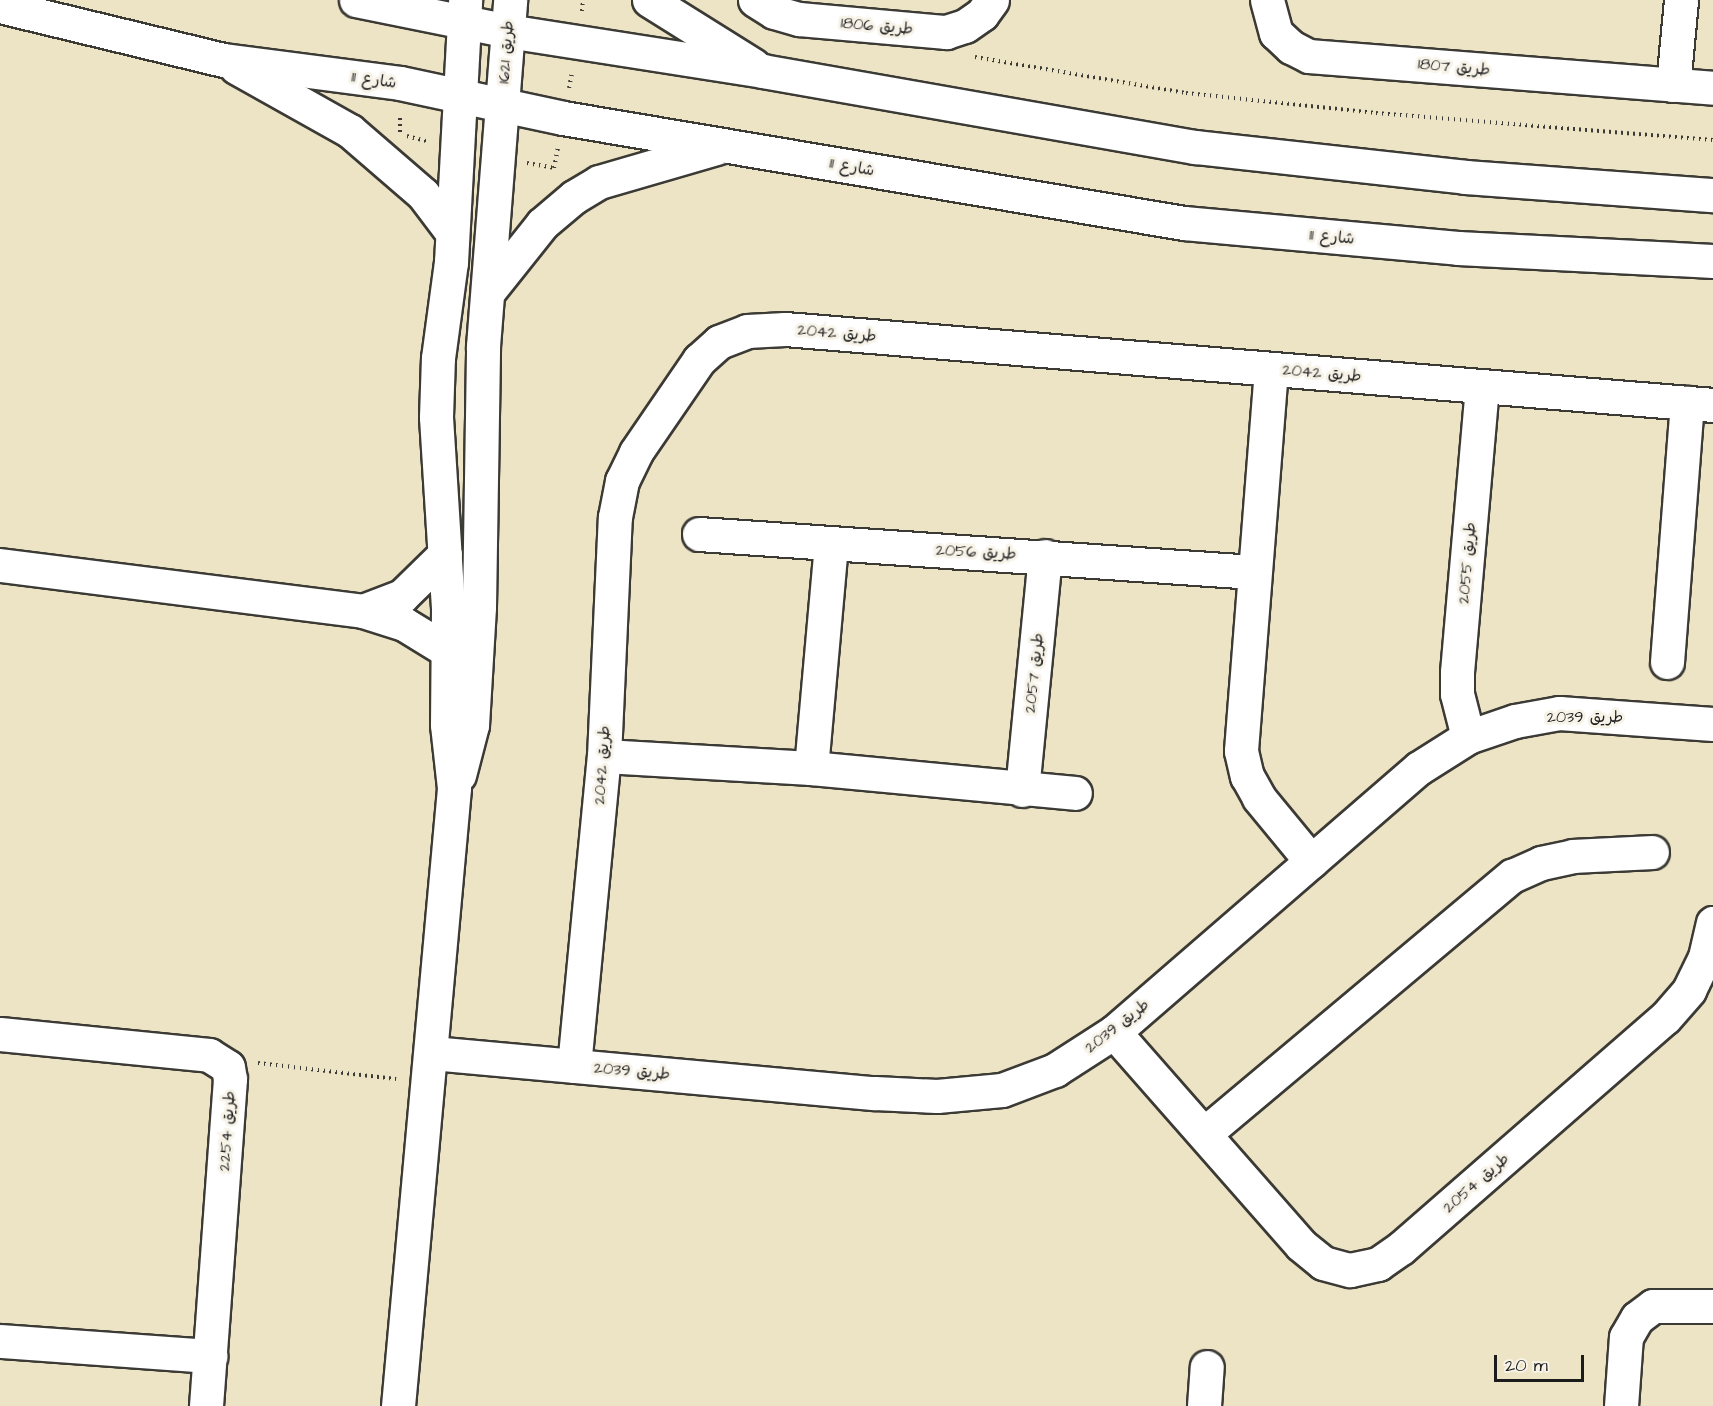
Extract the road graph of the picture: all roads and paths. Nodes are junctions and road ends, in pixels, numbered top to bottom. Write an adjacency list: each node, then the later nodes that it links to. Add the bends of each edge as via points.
1 (356, 0): 8 (street)
2 (649, 0): 12 (street)
3 (755, 0): 4 (street, طريق 1806, via 774,12 799,19 946,32 965,26 982,14)
4 (992, 0)
5 (1267, 0): 13 (street, طريق 1807, via 1276,33 1309,56)
6 (1681, 0): 13 (street)
7 (0, 6): 11 (street, شارع 11)
8 (464, 11): 9 (street); 15 (street)
9 (509, 15): 12 (street); 16 (street, طريق 1621)
10 (973, 57): 17 (path, via 1198,94 1376,113)
11 (224, 60): 15 (street, شارع 11, via 400,83); 20 (street, via 350,131 423,194)
12 (762, 71): 19 (street, via 1195,147 1465,177)
13 (1673, 86): 14 (street, طريق 1807)
14 (1713, 88)
15 (460, 96): 16 (street, شارع 11); 20 (street)
16 (502, 104): 18 (street, شارع 11); 22 (street, طريق 1621)
17 (1713, 140)
18 (726, 146): 21 (street, شارع 11, via 1184,223 1458,248); 22 (street, via 599,182 574,197 542,224)
19 (1713, 195)
20 (451, 231): 28 (street, via 436,417)
21 (1713, 261)
22 (488, 292): 39 (street, طريق 1621, via 473,714)
23 (1271, 369): 24 (street, طريق 2042); 31 (street); 37 (street, طريق 2042, via 785,329 747,331 719,342 699,360 622,481 615,517)
24 (1482, 387): 25 (street, طريق 2042); 36 (street, طريق 2055, via 1457,672 1457,694)
25 (1700, 404): 34 (street)
26 (699, 534): 27 (street, طريق 2056)
27 (831, 544): 29 (street, طريق 2056); 38 (street)
28 (445, 554): 32 (street, via 402,596); 33 (street)
29 (1045, 556): 31 (street, طريق 2056); 40 (street, طريق 2057)
30 (0, 566): 32 (street)
31 (1253, 572): 43 (street, via 1240,751 1258,798)
32 (363, 610): 33 (street, via 404,624)
33 (448, 651): 39 (street, via 447,725)
34 (1667, 662)
35 (1713, 724): 36 (street, طريق 2039, via 1559,713 1515,721)
36 (1468, 737): 43 (street, طريق 2039, via 1419,768)
37 (604, 756): 38 (street); 48 (street, طريق 2042)
38 (811, 768): 40 (street)
39 (454, 788): 49 (street)
40 (1022, 790): 41 (street)
41 (1074, 793)
42 (1652, 852): 50 (street, via 1573,856 1541,863 1512,876)
43 (1311, 861): 45 (street, طريق 2039)
44 (1713, 923): 50 (street, طريق 2054, via 1705,957 1689,990 1665,1018 1378,1264 1350,1270 1323,1263 1301,1245)
45 (1114, 1032): 48 (street, طريق 2039, via 1055,1070 1002,1090 937,1095); 50 (street, طريق 2054)
46 (0, 1034): 47 (street)
47 (220, 1058): 49 (path); 53 (street, طريق 2254, via 228,1067 230,1079)
48 (574, 1066): 49 (street, طريق 2039)
49 (431, 1068): 56 (street)
50 (1204, 1134)
51 (1713, 1306): 58 (street, via 1653,1306 1637,1318 1626,1337)
52 (0, 1341): 53 (street)
53 (210, 1356): 55 (street, طريق 2254)
54 (1207, 1367): 57 (street)
55 (206, 1406)
56 (398, 1406)
57 (1204, 1406)
58 (1621, 1406)

